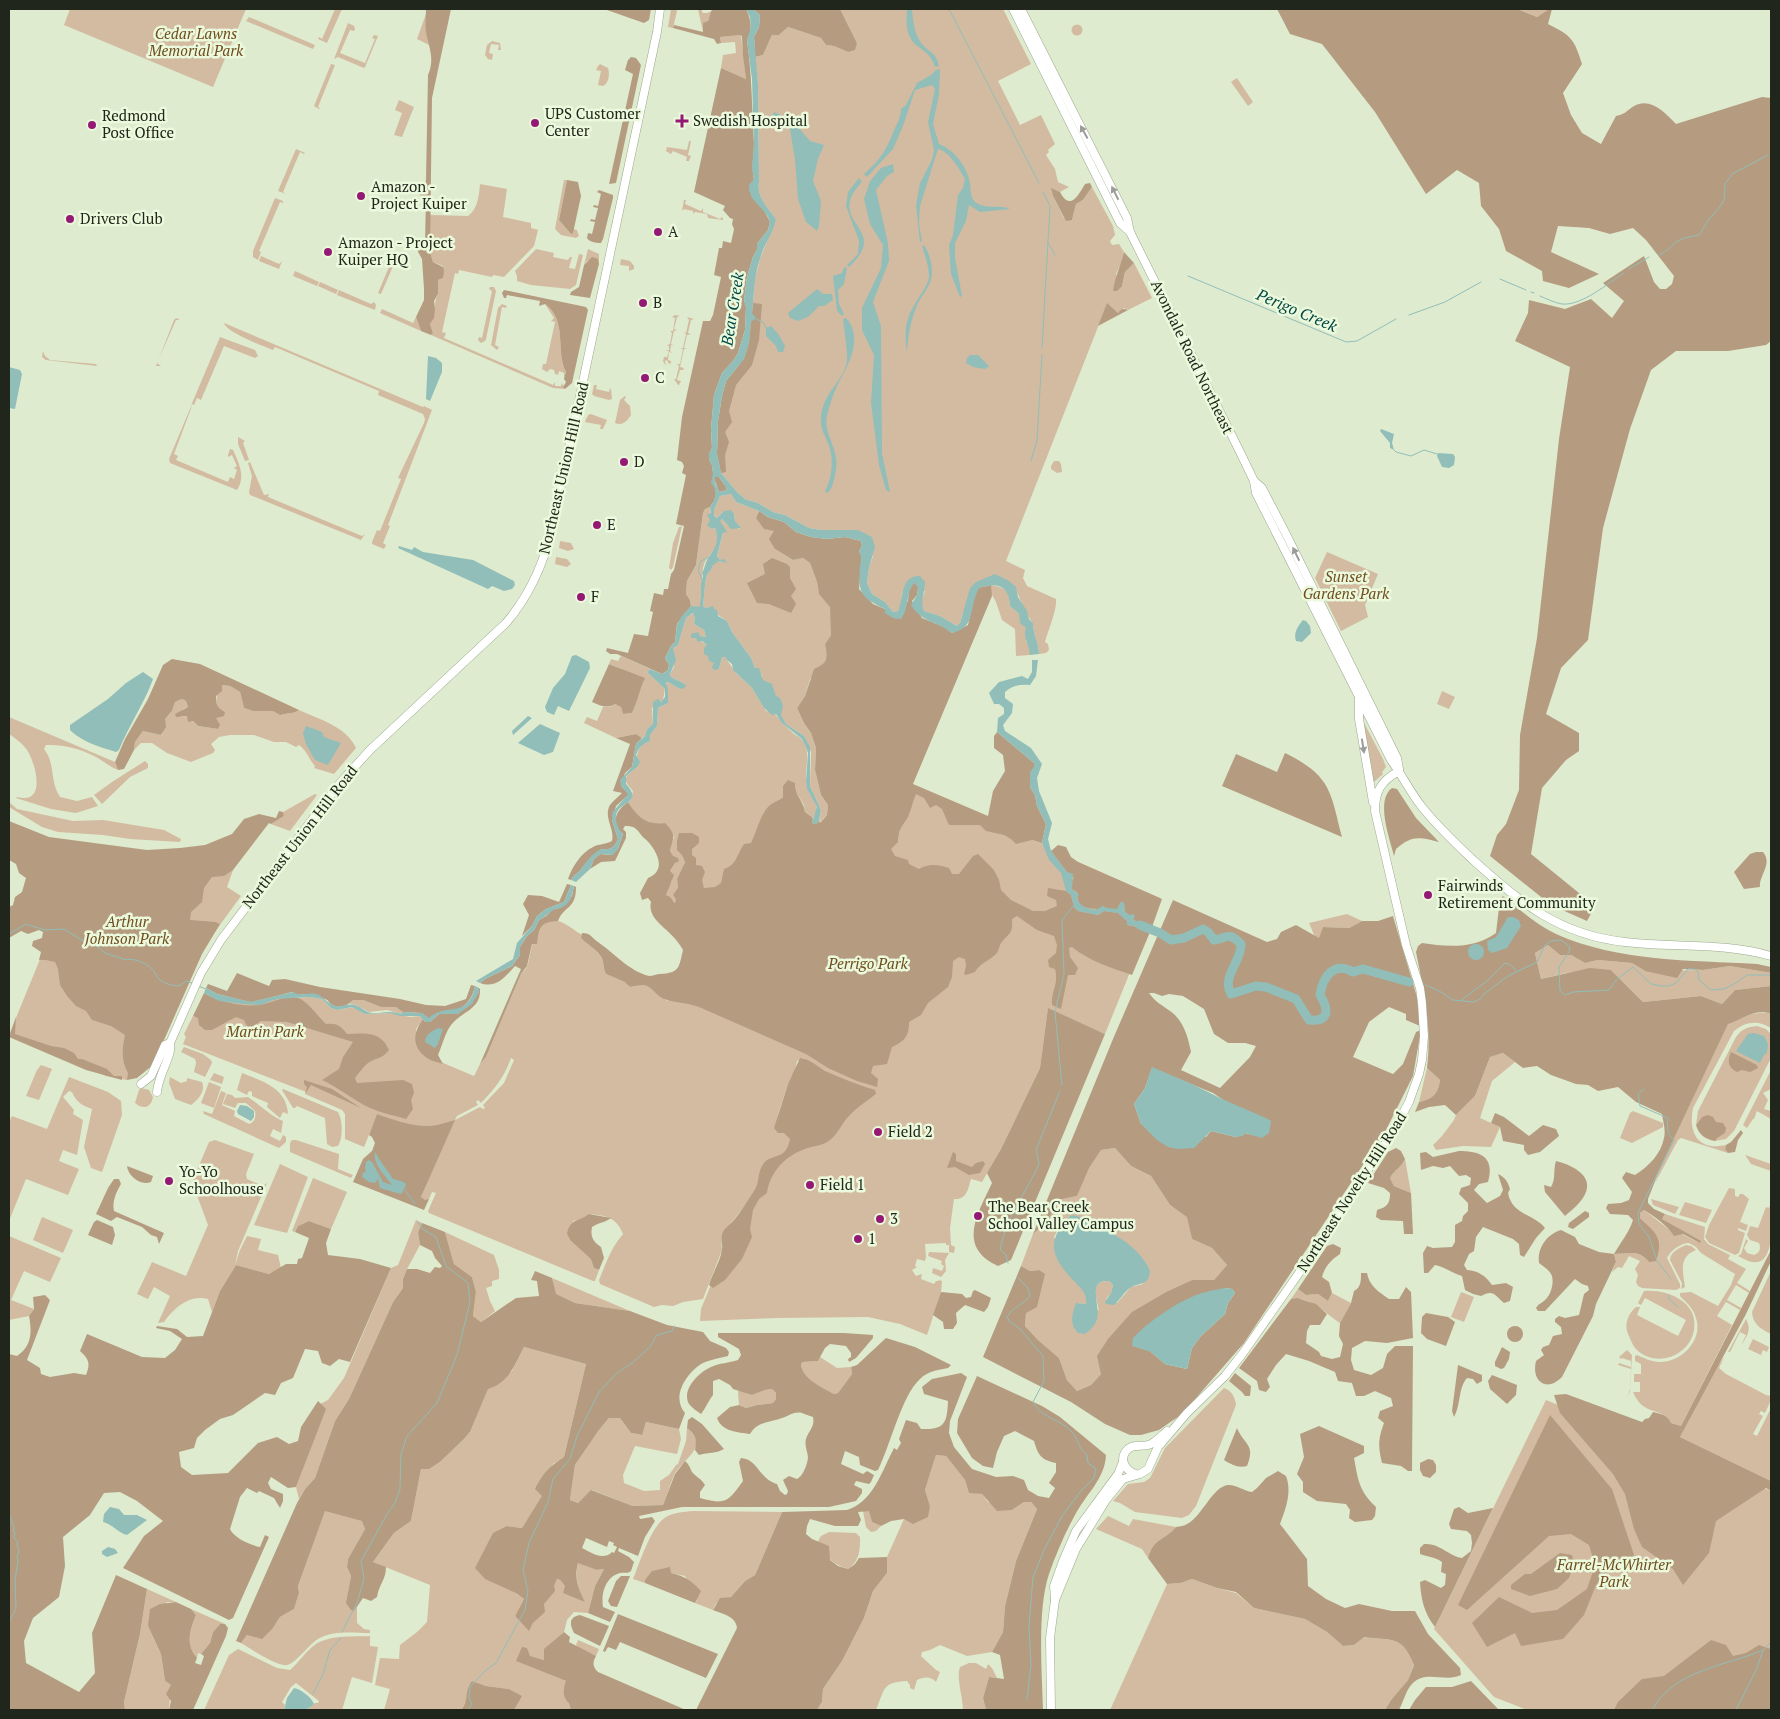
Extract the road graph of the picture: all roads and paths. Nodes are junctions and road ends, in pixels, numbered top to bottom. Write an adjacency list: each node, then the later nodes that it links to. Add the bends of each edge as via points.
1 (660, 9): 12 (main road, Northeast Union Hill Road, via 553,524 536,578 506,622 376,744 340,783 226,934 201,973)
2 (1013, 9): 4 (main road, Avondale Road Northeast, via 1120,223)
3 (1021, 9): 4 (main road, Avondale Road Northeast, one-way to 3, via 1127,218)
4 (1130, 232): 5 (main road, Avondale Road Northeast)
5 (1254, 481): 6 (main road, Avondale Road Northeast, via 1256,493); 7 (main road, Avondale Road Northeast, one-way to 5, via 1262,488)
6 (1341, 662): 7 (main road, via 1352,674); 8 (main road, Avondale Road Northeast)
7 (1355, 673): 9 (main road, Avondale Road Northeast, via 1397,758)
8 (1359, 698): 9 (main road, Avondale Road Northeast); 10 (main road, one-way to 10, via 1359,719)
9 (1399, 771): 10 (main road, Northeast Novelty Hill Road, via 1380,786); 11 (main road, Avondale Road Northeast, via 1420,805 1445,834 1516,898 1555,922 1611,940 1749,949)
10 (1375, 812): 15 (main road, Northeast Novelty Hill Road, via 1421,996 1424,1036 1417,1080 1393,1132 1299,1273 1237,1361)
11 (1771, 956)
12 (170, 1043): 13 (main road, Northeast Union Hill Road, via 165,1045 151,1076); 14 (main road, Northeast Union Hill Road)
13 (141, 1084)
14 (157, 1092)
15 (1187, 1413): 16 (main road, Northeast Novelty Hill Road, via 1154,1442); 17 (main road, Northeast Novelty Hill Road, via 1158,1447)
16 (1142, 1446): 17 (main road, via 1149,1452); 18 (main road, via 1128,1449)
17 (1151, 1461): 19 (main road, via 1148,1469)
18 (1123, 1462): 19 (main road, via 1128,1471); 20 (main road, via 1118,1474 1074,1535 1054,1586)
19 (1136, 1474): 20 (main road, via 1123,1479 1096,1515 1070,1560)
20 (1055, 1600): 21 (main road, via 1050,1638)
21 (1051, 1710)

